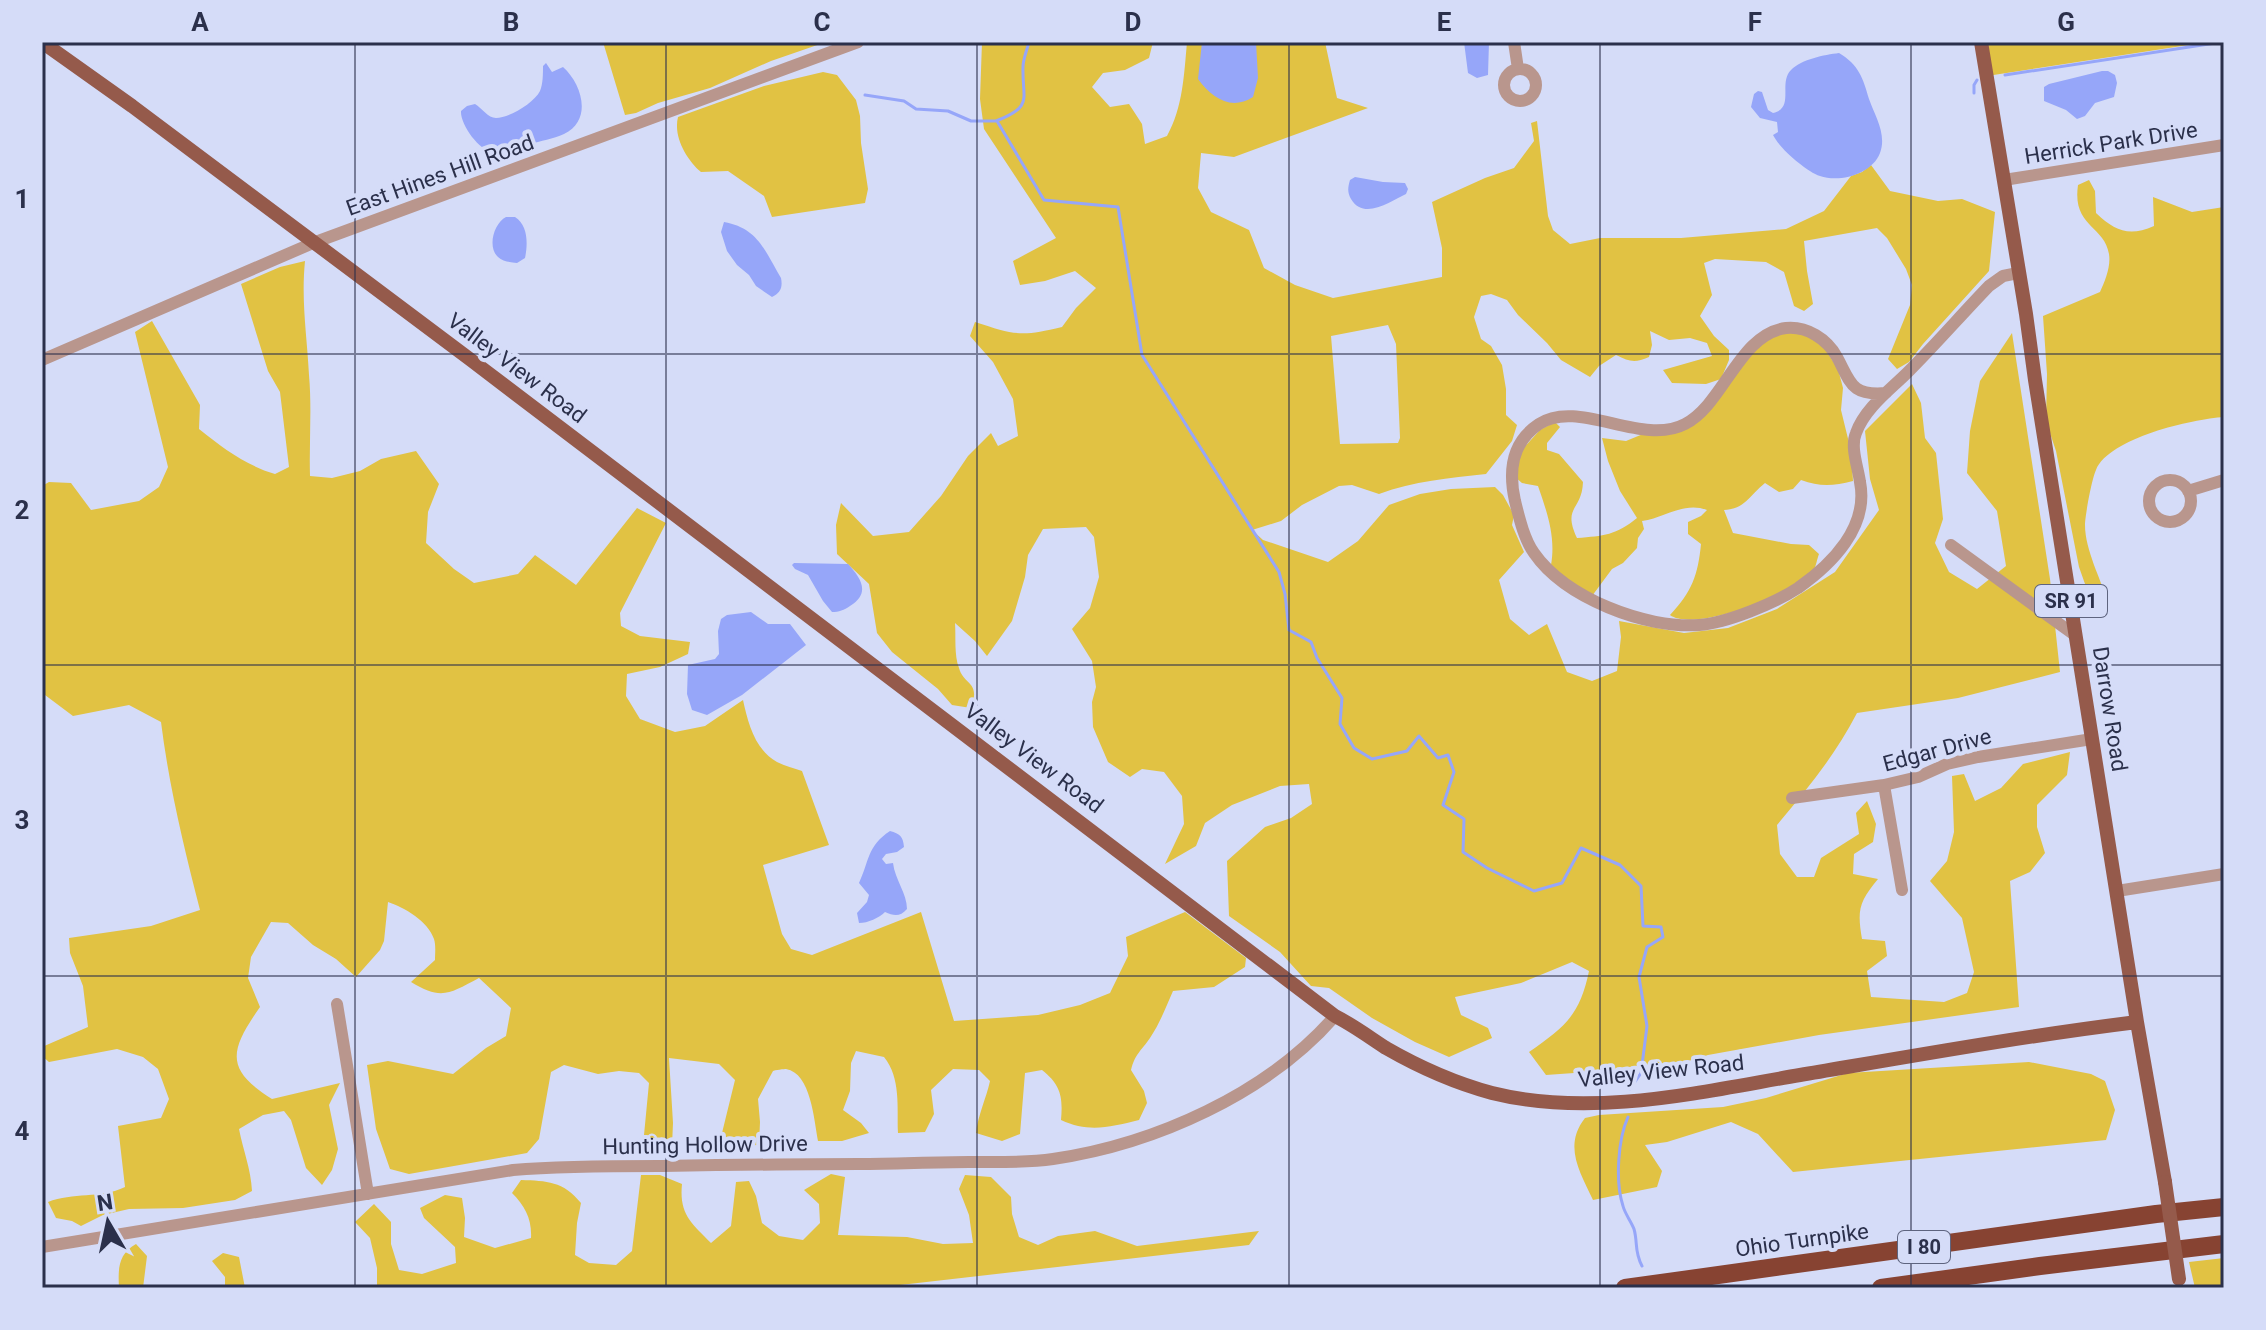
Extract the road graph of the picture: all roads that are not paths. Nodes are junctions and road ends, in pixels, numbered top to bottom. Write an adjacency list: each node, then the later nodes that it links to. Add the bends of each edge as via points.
1 (42, 42): 8 (main road, Valley View Road)
2 (858, 42): 8 (street, East Hines Hill Road)
3 (1514, 42): 5 (street)
4 (1981, 42): 7 (main road, Darrow Road / SR 91)
5 (1518, 69)
6 (2224, 145): 7 (street, Herrick Park Drive)
7 (2004, 180): 9 (main road, Darrow Road / SR 91)
8 (313, 243): 10 (street, East Hines Hill Road); 23 (main road, Valley View Road)
9 (2018, 273): 11 (street, via 1989,286); 15 (main road, Darrow Road / SR 91)
10 (42, 360)
11 (1886, 393): 11 (street, via 1857,388 1827,344 1792,328 1760,339 1702,410 1681,426 1654,431 1567,416 1544,421 1522,439 1511,472 1532,552 1586,596 1655,621 1716,623 1763,606 1815,575 1847,540 1862,492 1855,434)
12 (2224, 480): 13 (street)
13 (2188, 491)
14 (1951, 545): 15 (street)
15 (2076, 636): 16 (main road, Darrow Road / SR 91)
16 (2092, 739): 17 (street, Edgar Drive, via 1978,757); 21 (main road, Darrow Road / SR 91)
17 (1884, 785): 18 (street, Edgar Drive); 20 (street)
18 (1792, 798)
19 (2224, 874): 21 (street)
20 (1902, 890)
21 (2117, 891): 24 (main road, Darrow Road / SR 91)
22 (337, 1004): 25 (street)
23 (1335, 1016): 24 (main road, Valley View Road, via 1417,1065 1457,1082 1520,1098 1582,1104 1743,1085); 25 (street, Hunting Hollow Drive, via 1265,1077 1210,1109 1159,1132 1068,1156 537,1168)
24 (2137, 1022): 29 (main road, Darrow Road / SR 91, bridge)
25 (368, 1194): 28 (street, Hunting Hollow Drive)
26 (2224, 1207): 30 (highway, Ohio Turnpike / I 80)
27 (2224, 1244): 31 (highway, I 80)
28 (42, 1247)
29 (2180, 1284)
30 (1625, 1288)
31 (1881, 1288)

